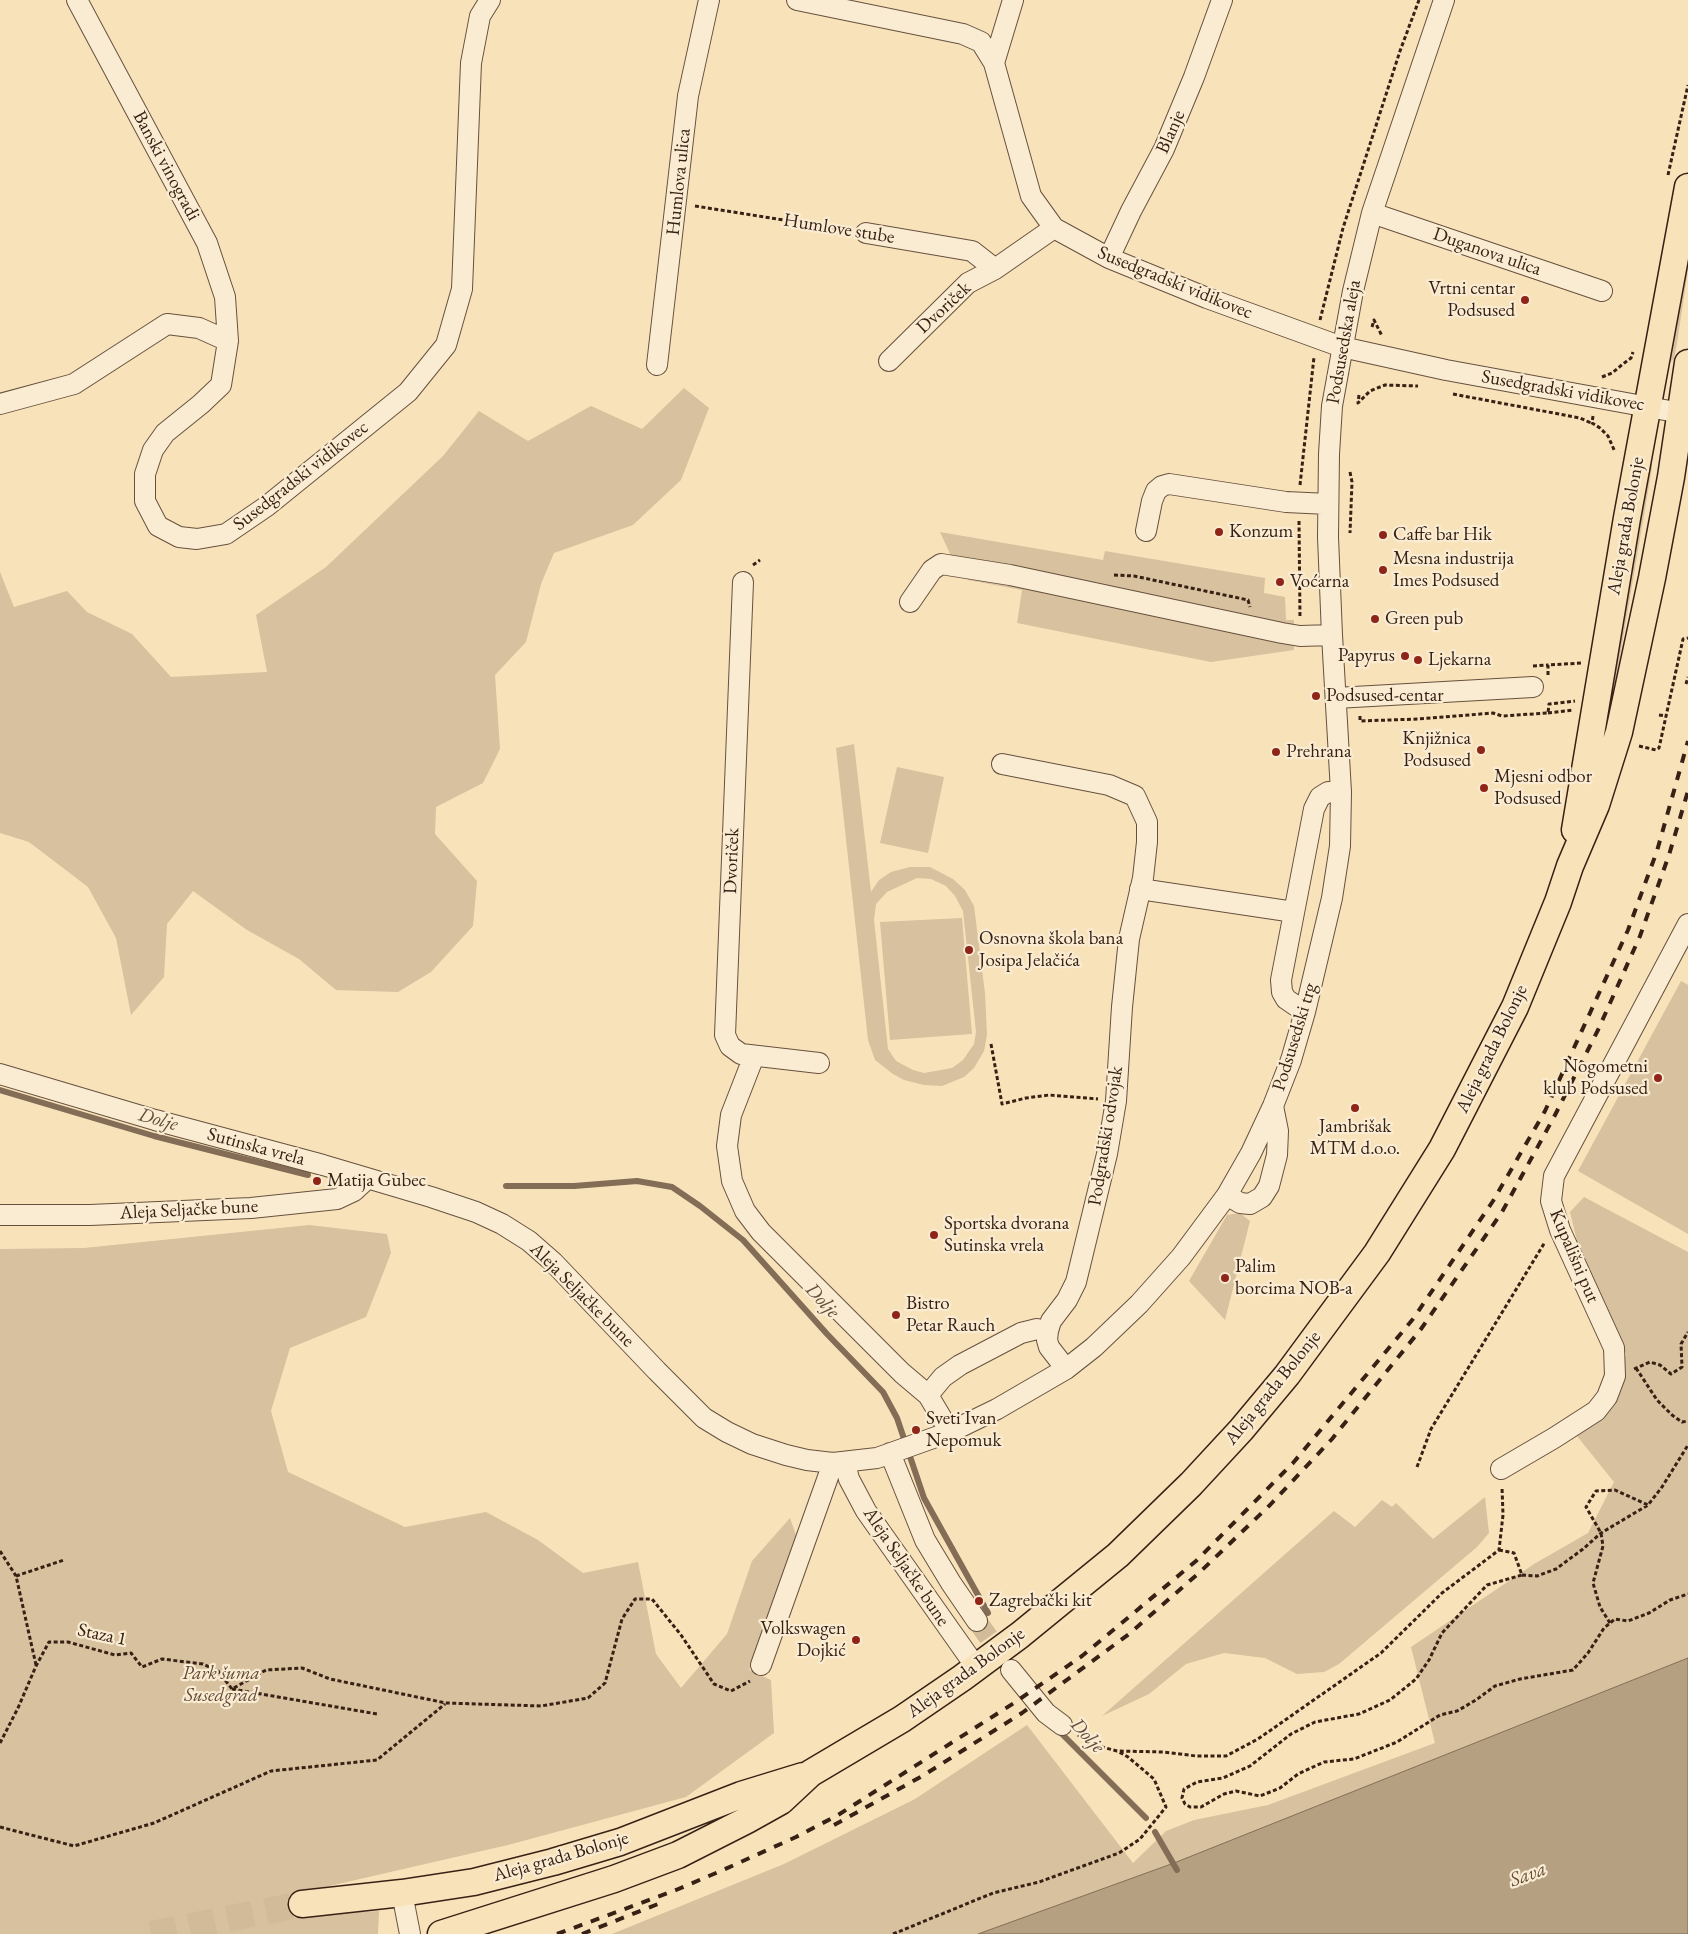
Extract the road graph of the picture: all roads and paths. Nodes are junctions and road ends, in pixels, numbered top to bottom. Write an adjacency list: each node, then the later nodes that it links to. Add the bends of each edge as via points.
1 (77, 0): 19 (street, Banski vinogradi, via 207,243 225,297)
2 (490, 0): 19 (street, Susedgradski vidikovec, via 480,16 471,62 462,288 446,346 408,392 267,506 226,534 196,539 179,537 158,526 145,501 144,474 153,450 165,433 221,385)
3 (709, 0): 11 (street, Humlova ulica, via 688,96)
4 (797, 0): 9 (street, Susedgradski vidikovec, via 962,34 981,42)
5 (1013, 0): 9 (street)
6 (1222, 0): 15 (street, Blanje, via 1164,150)
7 (1419, 0): 18 (path, via 1343,228)
8 (1444, 0): 12 (street, Podsusedska aleja)
9 (994, 63): 13 (street, Susedgradski vidikovec, via 1031,196)
10 (1688, 187): 29 (main road, Aleja grada Bolonje)
11 (677, 204): 14 (path, Humlove stube); 24 (street, Humlova ulica)
12 (1372, 214): 17 (street, Duganova ulica); 20 (street, Podsusedska aleja)
13 (1054, 228): 15 (street, Susedgradski vidikovec); 16 (street, Dvoriček)
14 (866, 233): 16 (street, Humlove stube, via 972,250)
15 (1109, 258): 20 (street, Susedgradski vidikovec)
16 (995, 269): 22 (street, Dvoriček, via 968,283)
17 (1602, 291)
18 (1320, 321)
19 (228, 342): 28 (street, via 199,328 167,324 74,384)
20 (1342, 347): 29 (street, Susedgradski vidikovec); 33 (street, Podsusedska aleja, via 1330,429)
21 (1315, 350): 32 (path)
22 (889, 360)
23 (1688, 363): 30 (main road, Aleja grada Bolonje)
24 (657, 365)
25 (1424, 387): 27 (path, via 1386,385 1370,391 1358,404)
26 (1453, 393): 31 (path)
27 (1359, 395)
28 (0, 404)
29 (1647, 407): 30 (street, Susedgradski vidikovec); 54 (main road, Aleja grada Bolonje)
30 (1681, 413): 54 (main road, Aleja grada Bolonje, via 1652,578 1619,732 1596,804)
31 (1592, 423)
32 (1300, 488)
33 (1328, 504): 35 (street, via 1286,502 1169,484 1156,491); 39 (street, Podsusedska aleja)
34 (1299, 512): 38 (path)
35 (1146, 531)
36 (743, 582): 60 (street, Dvoriček, via 725,1035 730,1046 740,1054)
37 (910, 602): 38 (street, via 932,570 941,564 1010,575)
38 (1300, 636): 39 (street)
39 (1332, 636): 44 (street, Podsusedska aleja)
40 (1688, 638): 50 (path, via 1683,639)
41 (1688, 677): 42 (path)
42 (1686, 684)
43 (1533, 687): 44 (street)
44 (1336, 698): 53 (street, Podsusedski trg)
45 (1578, 700): 47 (path, via 1549,704)
46 (1576, 710): 47 (path)
47 (1548, 712): 48 (path, via 1360,721)
48 (1360, 713)
49 (1659, 715): 50 (path)
50 (1666, 716): 51 (path, via 1659,748)
51 (1639, 746)
52 (1002, 764): 55 (street, Podgradski odvojak, via 1109,785 1135,796 1147,822 1148,842)
53 (1341, 792): 56 (street, via 1328,792 1314,809); 58 (street, Podsusedski trg, via 1340,846 1332,898)
54 (1570, 866): 94 (main road, Aleja grada Bolonje, via 1515,1006 1442,1149 1377,1253 1287,1375 1192,1484 1118,1555)
55 (1140, 889): 56 (street); 63 (street, Podgradski odvojak, via 1128,948)
56 (1294, 912): 58 (street, via 1281,980 1282,992 1286,999)
57 (1688, 924): 73 (street, Kupališni put, via 1554,1176 1551,1202 1614,1348)
58 (1305, 1012): 64 (street, Podsusedski trg)
59 (991, 1044): 63 (path, via 1002,1104 1049,1095)
60 (754, 1056): 61 (street, Dvoriček); 74 (street, via 731,1115 727,1146 732,1181 745,1210 761,1232)
61 (819, 1063)
62 (0, 1074): 65 (street, Sutinska vrela)
63 (1116, 1101): 69 (street, Podgradski odvojak, via 1105,1163 1076,1282)
64 (1273, 1106): 66 (street, Podsusedski trg); 66 (street, via 1278,1131 1277,1155 1269,1186 1262,1198 1250,1204 1240,1203)
65 (367, 1179): 67 (street, Aleja Seljačke bune, via 354,1191 337,1199 251,1208 90,1215); 79 (street, Aleja Seljačke bune, via 457,1205 529,1241 704,1418 727,1432 752,1444 806,1460)
66 (1227, 1195): 72 (street, Podsusedski trg, via 1182,1257 1094,1347)
67 (0, 1215)
68 (1548, 1240): 80 (path, via 1431,1429)
69 (1048, 1330): 72 (street, via 1049,1347); 74 (street, via 1021,1333 960,1365 943,1377)
70 (1688, 1332): 71 (path, via 1681,1344 1682,1367 1671,1374 1650,1362)
71 (1636, 1368): 73 (path, via 1627,1372); 75 (path, via 1657,1400 1682,1422)
72 (1066, 1369): 76 (street, Podsusedski trg)
73 (1614, 1371): 81 (street, Kupališni put, via 1607,1397 1596,1411)
74 (928, 1395): 76 (street)
75 (1688, 1421)
76 (950, 1432): 78 (street, Aleja Seljačke bune)
77 (1688, 1445): 82 (path)
78 (895, 1452): 79 (street, Aleja Seljačke bune); 90 (street, via 926,1540)
79 (839, 1463): 92 (street); 94 (street, Aleja Seljačke bune, via 866,1511)
80 (1417, 1467)
81 (1501, 1469): 84 (path, via 1503,1515)
82 (1648, 1505): 83 (path); 83 (path, via 1615,1490 1596,1491 1586,1507)
83 (1601, 1533): 87 (path, via 1556,1568 1537,1576); 91 (path, via 1603,1546 1593,1583 1600,1607)
84 (1499, 1550): 87 (path, via 1514,1553); 101 (path, via 1442,1593 1381,1653 1258,1739 1226,1756)
85 (0, 1551): 88 (path)
86 (64, 1560): 88 (path)
87 (1522, 1575): 91 (path, via 1487,1585 1442,1633 1430,1660 1416,1679 1390,1700 1359,1714 1315,1722 1291,1734 1250,1766 1184,1789 1182,1798 1185,1804 1201,1808 1224,1794 1236,1791 1260,1796 1324,1762 1354,1759 1397,1742 1440,1715 1470,1704 1495,1686 1573,1670)
88 (16, 1576): 93 (path)
89 (1688, 1594): 91 (path, via 1628,1621 1615,1619)
90 (977, 1621)
91 (1610, 1623)
92 (761, 1665): 97 (path, via 754,1679 731,1691 714,1684 652,1599 635,1599 622,1619 605,1683 588,1698 542,1706)
93 (36, 1666): 96 (path, Staza 1, via 50,1642 68,1642 116,1655 131,1654 142,1667 162,1659 203,1664 218,1670); 100 (path, Staza 1)
94 (976, 1667): 102 (main road, Aleja grada Bolonje, via 902,1719)
95 (1011, 1670): 99 (street, via 1046,1713)
96 (232, 1689): 97 (path, via 266,1670 302,1668 330,1680); 98 (path)
97 (446, 1703): 103 (path, via 377,1760 271,1771 154,1823 74,1846)
98 (377, 1714)
99 (1062, 1724): 101 (path, via 1091,1744)
100 (0, 1743)
101 (1117, 1751): 108 (path, via 1128,1756 1154,1780 1166,1807 1140,1840 1119,1852 1039,1882 993,1893)
102 (811, 1773): 104 (main road, Aleja grada Bolonje, via 742,1795 620,1842 553,1862 474,1882); 107 (main road, Aleja grada Bolonje, via 781,1801 678,1855 614,1879)
103 (0, 1827)
104 (402, 1893): 105 (main road, Aleja grada Bolonje); 106 (street)
105 (302, 1904)
106 (410, 1934)
107 (441, 1934)
108 (893, 1934)

